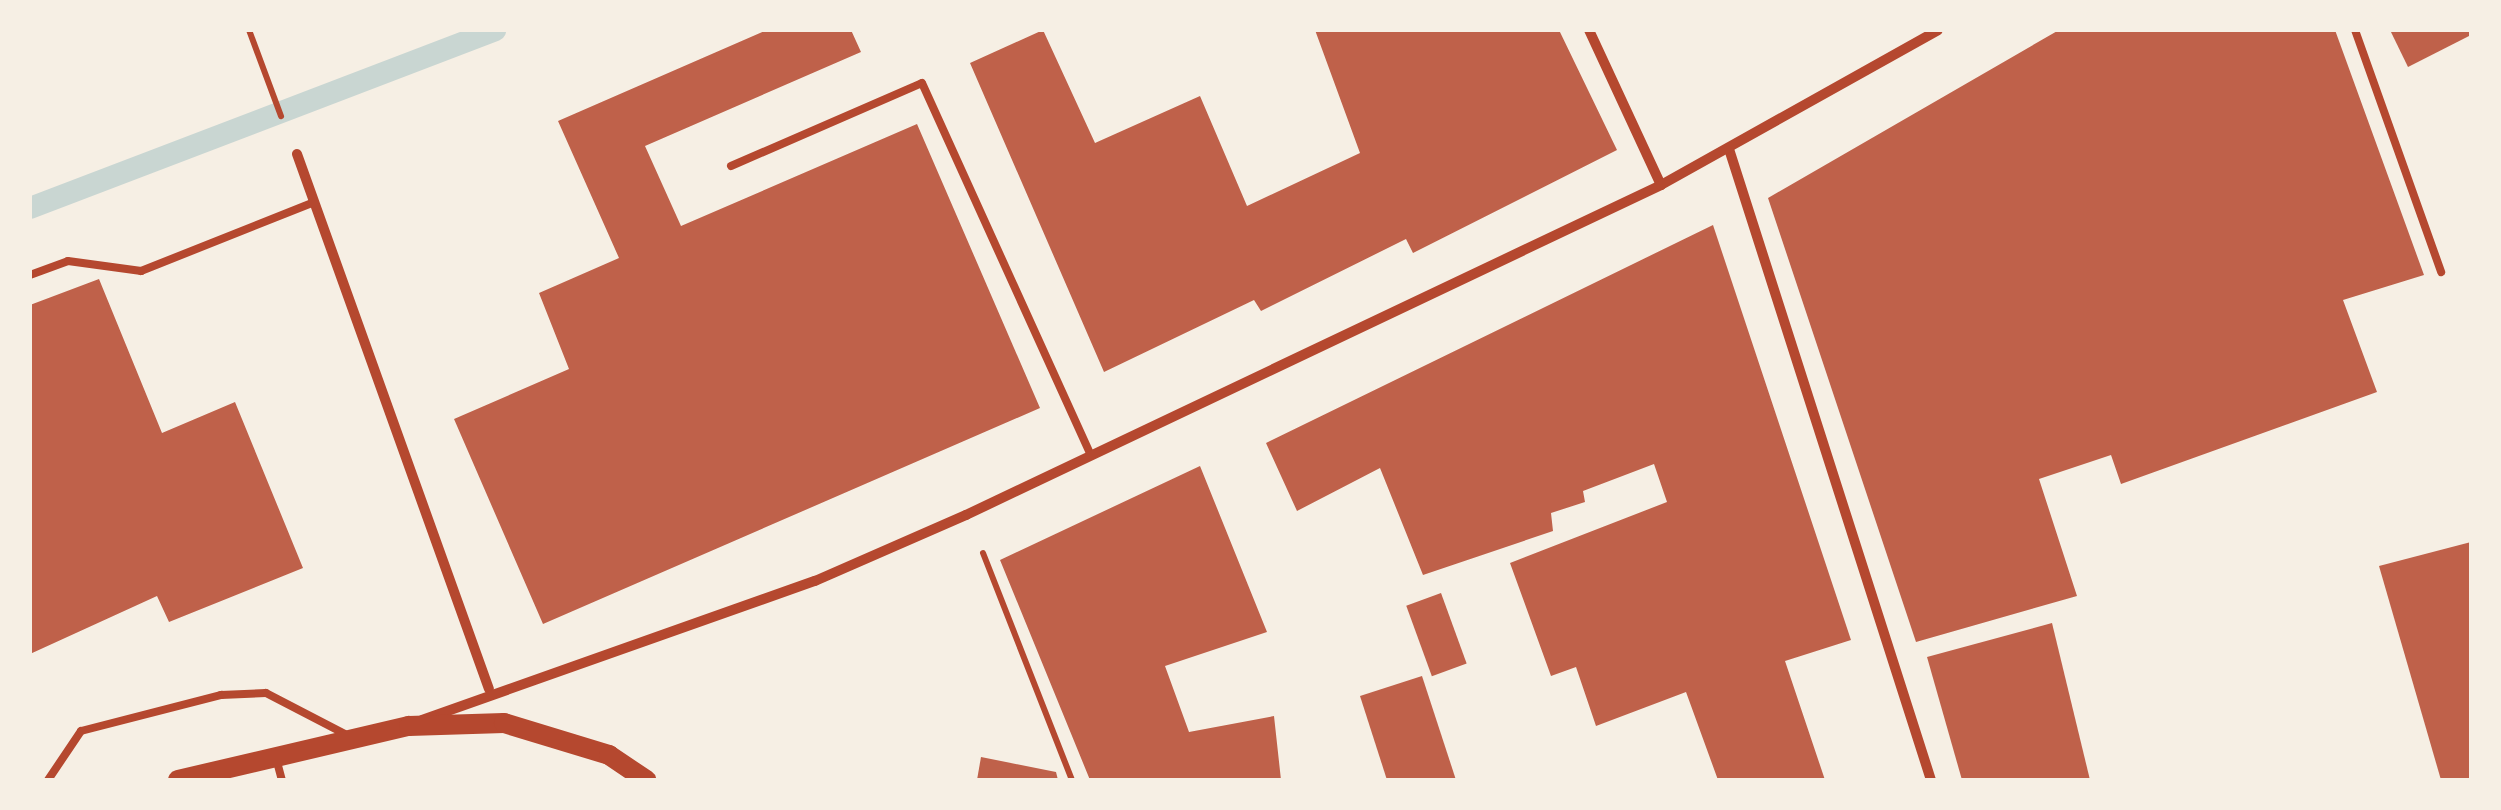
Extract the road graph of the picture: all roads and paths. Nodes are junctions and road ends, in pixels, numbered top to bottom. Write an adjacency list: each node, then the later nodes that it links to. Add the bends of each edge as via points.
1 (249, 30): 5 (path)
2 (1590, 30): 9 (street)
3 (1938, 30): 6 (street)
4 (2355, 30): 11 (lane)
5 (272, 90)
6 (1729, 149): 9 (street); 24 (street)
7 (297, 154): 10 (street)
8 (731, 166): 13 (lane, via 922,83)
9 (1661, 185): 13 (street)
10 (314, 202): 12 (lane, via 142,271 68,261); 15 (street)
11 (2441, 272)
12 (30, 276)
13 (1091, 456): 14 (street)
14 (966, 515): 15 (street, via 815,581); 23 (path, via 1060,731)
15 (489, 689): 16 (street)
16 (409, 726): 17 (main road); 22 (main road, via 504,722 610,755)
17 (370, 734): 18 (main road); 19 (lane, via 330,731 266,693 221,695 81,730)
18 (275, 754): 20 (main road); 21 (lane)
19 (48, 780)
20 (178, 780)
21 (282, 780)
22 (646, 780)
23 (1072, 780)
24 (1931, 780)

